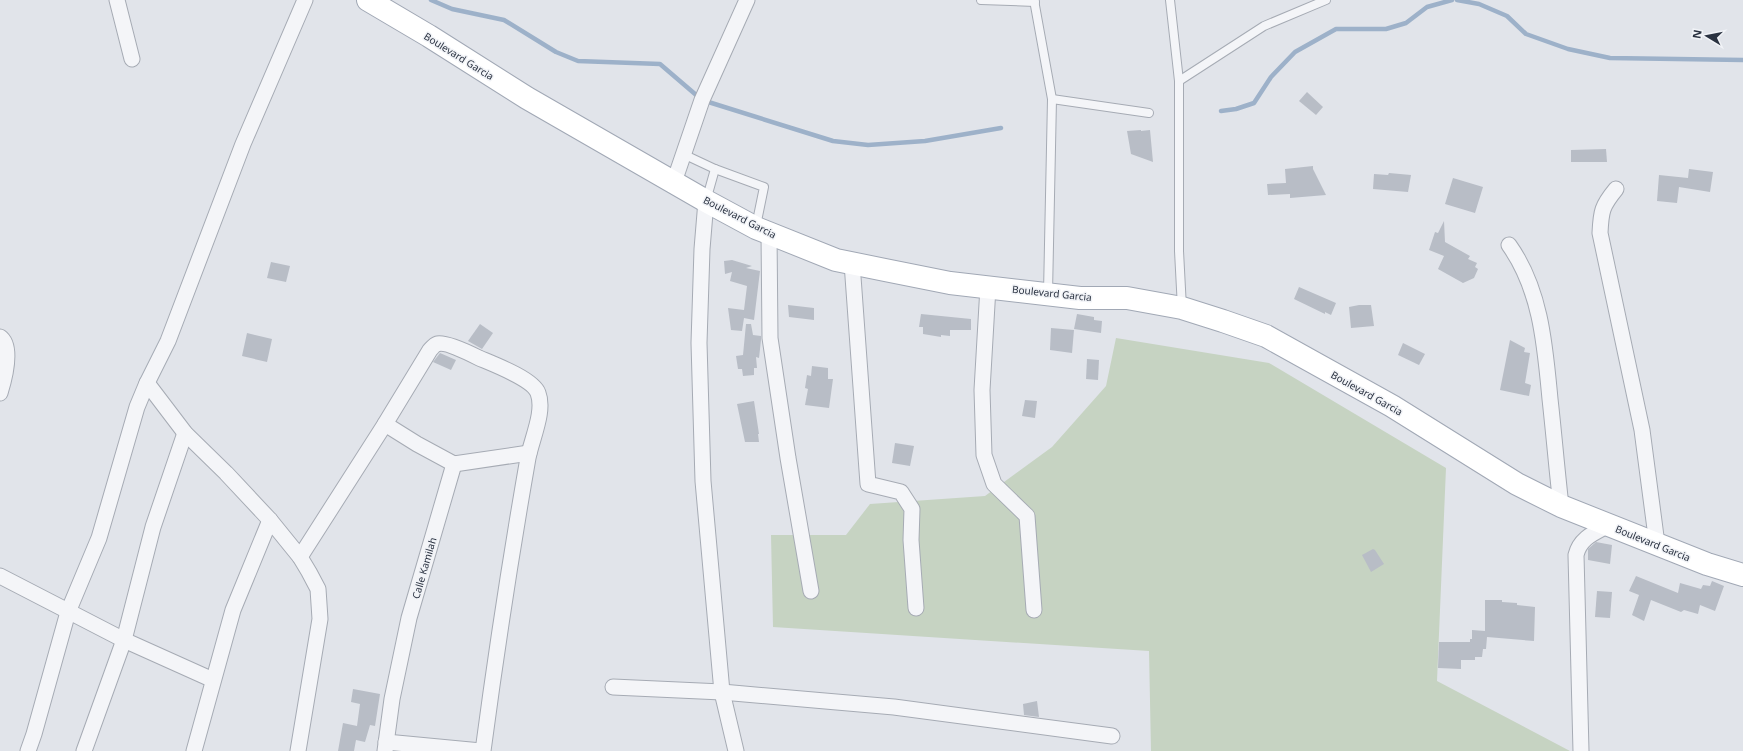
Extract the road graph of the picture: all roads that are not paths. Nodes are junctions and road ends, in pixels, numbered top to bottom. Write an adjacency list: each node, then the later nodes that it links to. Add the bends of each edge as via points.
1 (117, 0): 9 (street)
2 (305, 0): 25 (street, via 244,144 168,341)
3 (368, 0): 15 (main road, Boulevard Garcia, via 527,98)
4 (747, 0): 13 (street, via 702,100)
5 (981, 0): 8 (lane)
6 (1170, 0): 10 (lane)
7 (1326, 0): 10 (lane, via 1264,26)
8 (1035, 1): 11 (lane)
9 (132, 59)
10 (1179, 81): 23 (lane, via 1178,251)
11 (1052, 99): 12 (lane); 22 (lane)
12 (1149, 113)
13 (683, 154): 14 (lane); 15 (street)
14 (715, 169): 17 (lane); 18 (lane, via 764,187)
15 (674, 182): 17 (main road, Boulevard Garcia)
16 (1616, 189): 34 (street, via 1604,203 1600,233 1642,430)
17 (706, 201): 18 (main road, Boulevard Garcia); 45 (street, via 699,344 703,481)
18 (762, 230): 20 (main road, Boulevard Garcia, via 836,260); 38 (street, via 770,338)
19 (1509, 245): 31 (street, via 1531,285 1544,343)
20 (852, 263): 21 (main road, Boulevard Garcia, via 950,283); 39 (street, via 868,484 901,492 912,509 911,540)
21 (988, 287): 22 (main road, Boulevard Garcia); 40 (street, via 982,390 984,455 994,484 1027,516)
22 (1048, 294): 23 (main road, Boulevard Garcia, via 1080,298 1127,298)
23 (1182, 308): 31 (main road, Boulevard Garcia, via 1266,336 1392,406 1517,484)
24 (0, 336): 26 (street, via 7,348)
25 (147, 383): 28 (street); 41 (street, via 137,408 99,538)
26 (0, 393)
27 (385, 424): 29 (street, via 430,350 437,344 444,344 481,358 528,381 538,391 541,404); 30 (street); 35 (street)
28 (185, 433): 32 (street, via 226,472); 42 (street, via 153,527)
29 (529, 453): 30 (street); 52 (street)
30 (454, 464): 47 (street, Calle Kamilah, via 409,618)
31 (1561, 506): 33 (main road, Boulevard Garcia)
32 (270, 520): 35 (street); 43 (street, via 233,610)
33 (1609, 525): 34 (main road, Boulevard Garcia); 54 (street, via 1584,538 1578,546 1576,555)
34 (1657, 544): 36 (main road, Boulevard Garcia)
35 (300, 557): 51 (street, via 318,589 320,620)
36 (1743, 575)
37 (0, 576): 41 (street)
38 (811, 591)
39 (916, 608)
40 (1034, 610)
41 (68, 612): 42 (street); 48 (street)
42 (124, 640): 43 (street); 49 (street)
43 (213, 680): 50 (street)
44 (613, 687): 45 (street)
45 (722, 692): 46 (street, via 894,707); 53 (street)
46 (1112, 736)
47 (385, 746): 52 (street)
48 (28, 751)
49 (84, 751)
50 (194, 751)
51 (298, 751)
52 (482, 751)
53 (736, 751)
54 (1581, 751)

